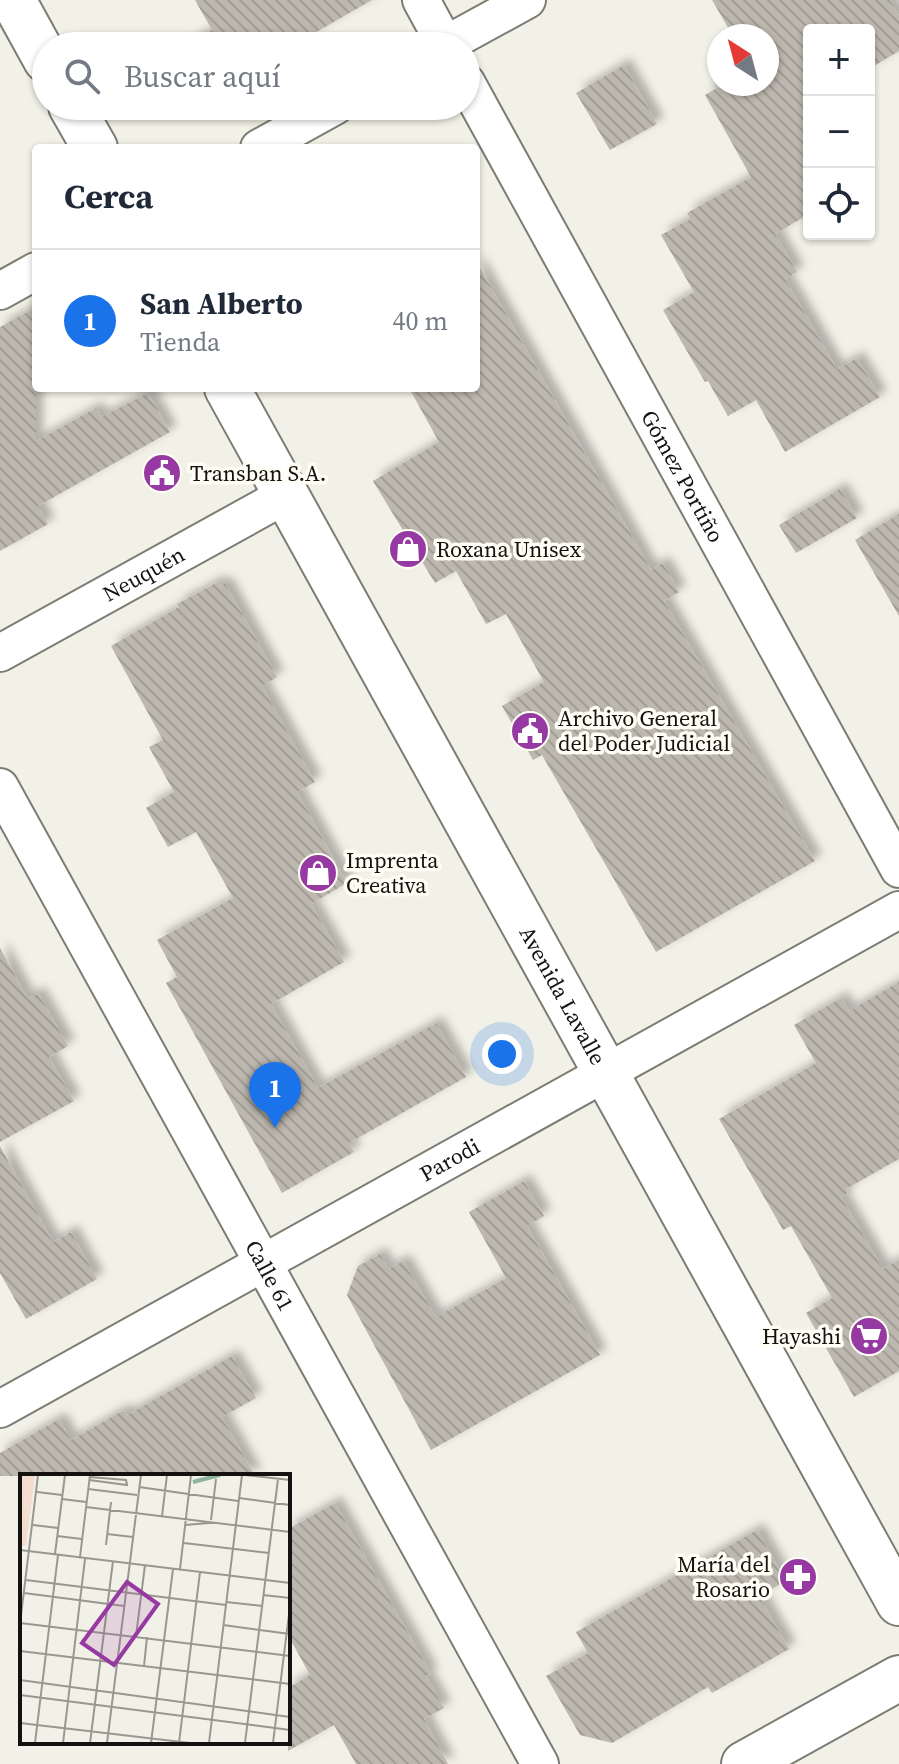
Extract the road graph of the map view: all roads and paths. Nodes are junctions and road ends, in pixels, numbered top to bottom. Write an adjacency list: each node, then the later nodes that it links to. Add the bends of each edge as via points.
1 (13, 0): 6 (main road)
2 (421, 0): 4 (street)
3 (527, 0): 5 (street)
4 (438, 32)
5 (470, 32)
6 (32, 35)
7 (480, 107): 18 (street, Gómez Portiño)
8 (79, 120): 10 (main road)
9 (310, 120): 11 (street)
10 (93, 144)
11 (266, 144)
12 (32, 273): 13 (street)
13 (0, 291)
14 (229, 392): 15 (main road, Avenida Lavalle)
15 (286, 495): 16 (street, Neuquén); 20 (main road, Avenida Lavalle)
16 (0, 653)
17 (0, 787): 21 (street, Calle 61)
18 (899, 869)
19 (899, 910): 20 (street, Parodi)
20 (606, 1073): 21 (street, Parodi); 23 (main road, Avenida Lavalle)
21 (263, 1263): 22 (street, Parodi); 25 (street, Calle 61)
22 (0, 1409)
23 (899, 1603)
24 (899, 1678): 26 (main road)
25 (540, 1764)
26 (744, 1764)

